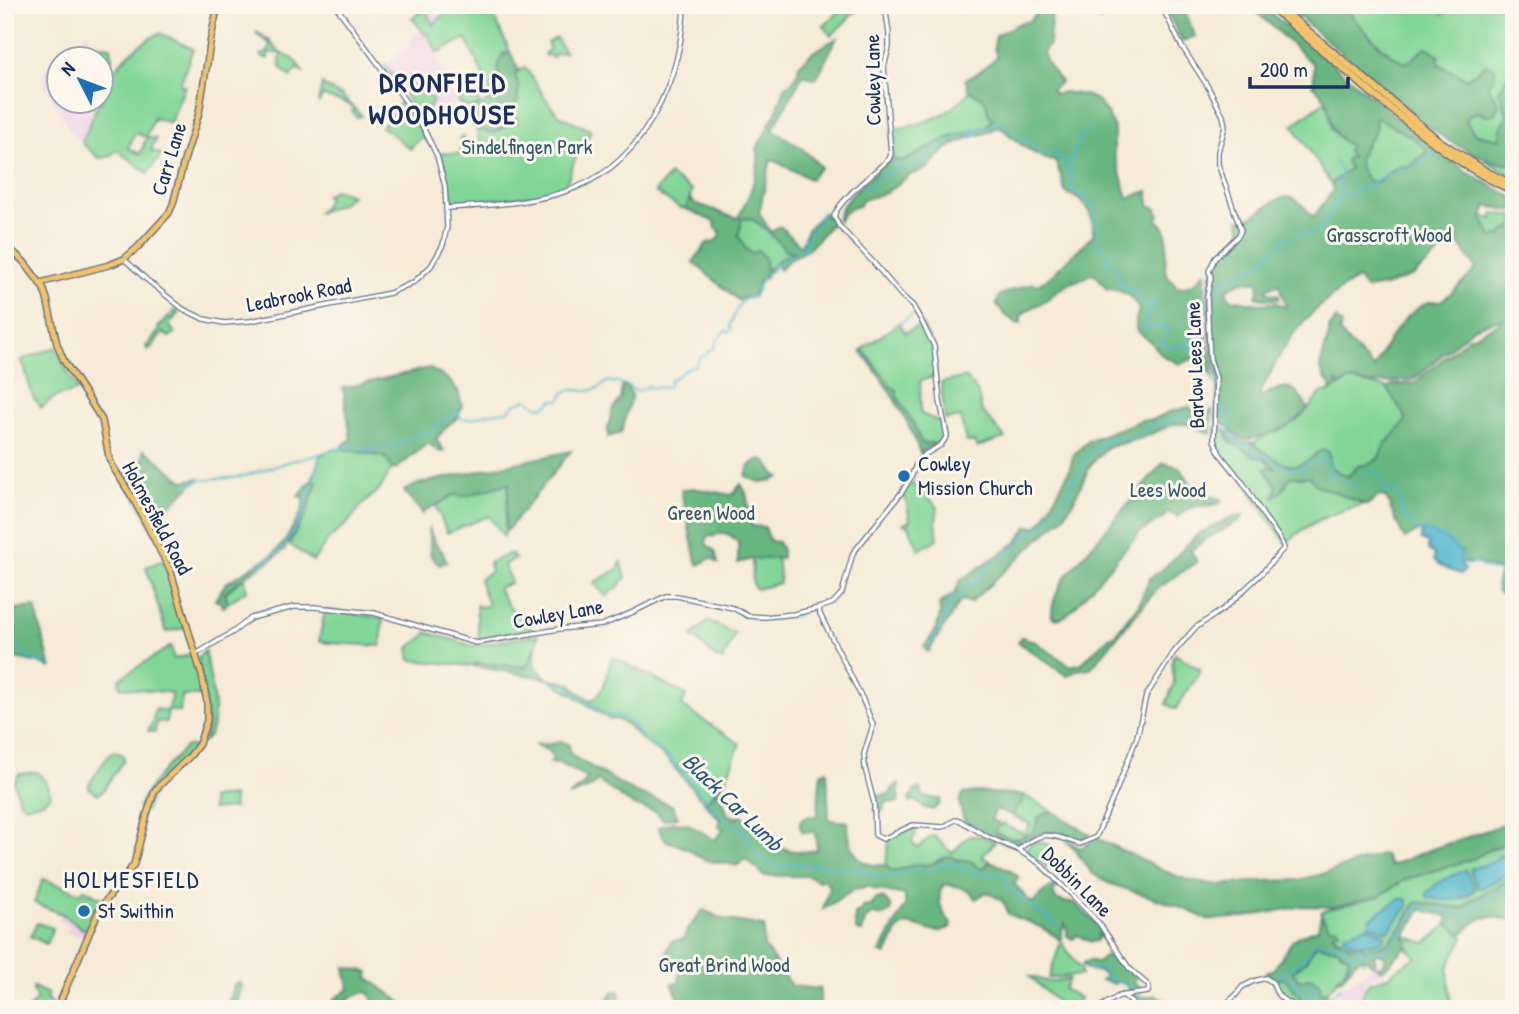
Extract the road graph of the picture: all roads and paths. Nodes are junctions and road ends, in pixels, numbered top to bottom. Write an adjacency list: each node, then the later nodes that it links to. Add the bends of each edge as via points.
1 (218, 5): 12 (main road, Carr Lane, via 199,113 173,204 163,221)
2 (335, 5): 10 (street, Leabrook Road, via 429,137 444,181)
3 (684, 5): 10 (street, via 679,50 666,91 644,131 615,165 591,181 549,197)
4 (885, 5): 14 (street, Cowley Lane, via 890,42 884,67 891,154 834,216 920,316 934,346 947,436 942,445 918,460 902,492 853,553 840,597)
5 (1161, 5): 18 (street, Barlow Lees Lane, via 1221,110 1224,129 1218,164 1241,229 1209,271 1210,359 1216,378 1214,440 1284,548 1174,652 1146,696 1137,737 1096,836 1080,844 1040,835)
6 (1269, 5): 9 (highway, via 1427,139)
7 (1277, 5): 8 (highway, via 1438,140)
8 (1514, 184)
9 (1514, 191)
10 (447, 208): 12 (street, Leabrook Road, via 446,234 439,253 408,285 390,293 250,321 215,322 188,312)
11 (5, 244): 13 (main road)
12 (124, 259): 13 (main road, Carr Lane)
13 (40, 283): 17 (main road, Holmesfield Road, via 64,361 102,420 113,467 171,572)
14 (819, 608): 15 (street, Cowley Lane); 16 (street, Dobbin Lane)
15 (811, 610): 16 (street); 17 (street, Cowley Lane, via 752,617 733,608 671,596 602,625 477,643 374,613 299,607 251,618)
16 (820, 614): 18 (street, Dobbin Lane, via 873,725 864,754 875,835 883,839 913,825 943,827 959,820)
17 (195, 654): 23 (main road, Holmesfield Road, via 207,702 204,732 195,750 155,790 134,864 100,908)
18 (1018, 850): 19 (street, Dobbin Lane, via 1038,863 1099,923 1129,968 1149,986 1149,992)
19 (1133, 994): 20 (street); 21 (street, Dobbin Lane)
20 (1123, 995): 21 (street); 24 (street)
21 (1131, 1002): 25 (street)
22 (1301, 1008): 26 (street, via 1277,995 1266,978)
23 (57, 1009)
24 (1096, 1009)
25 (1136, 1009)
26 (1208, 1009)

